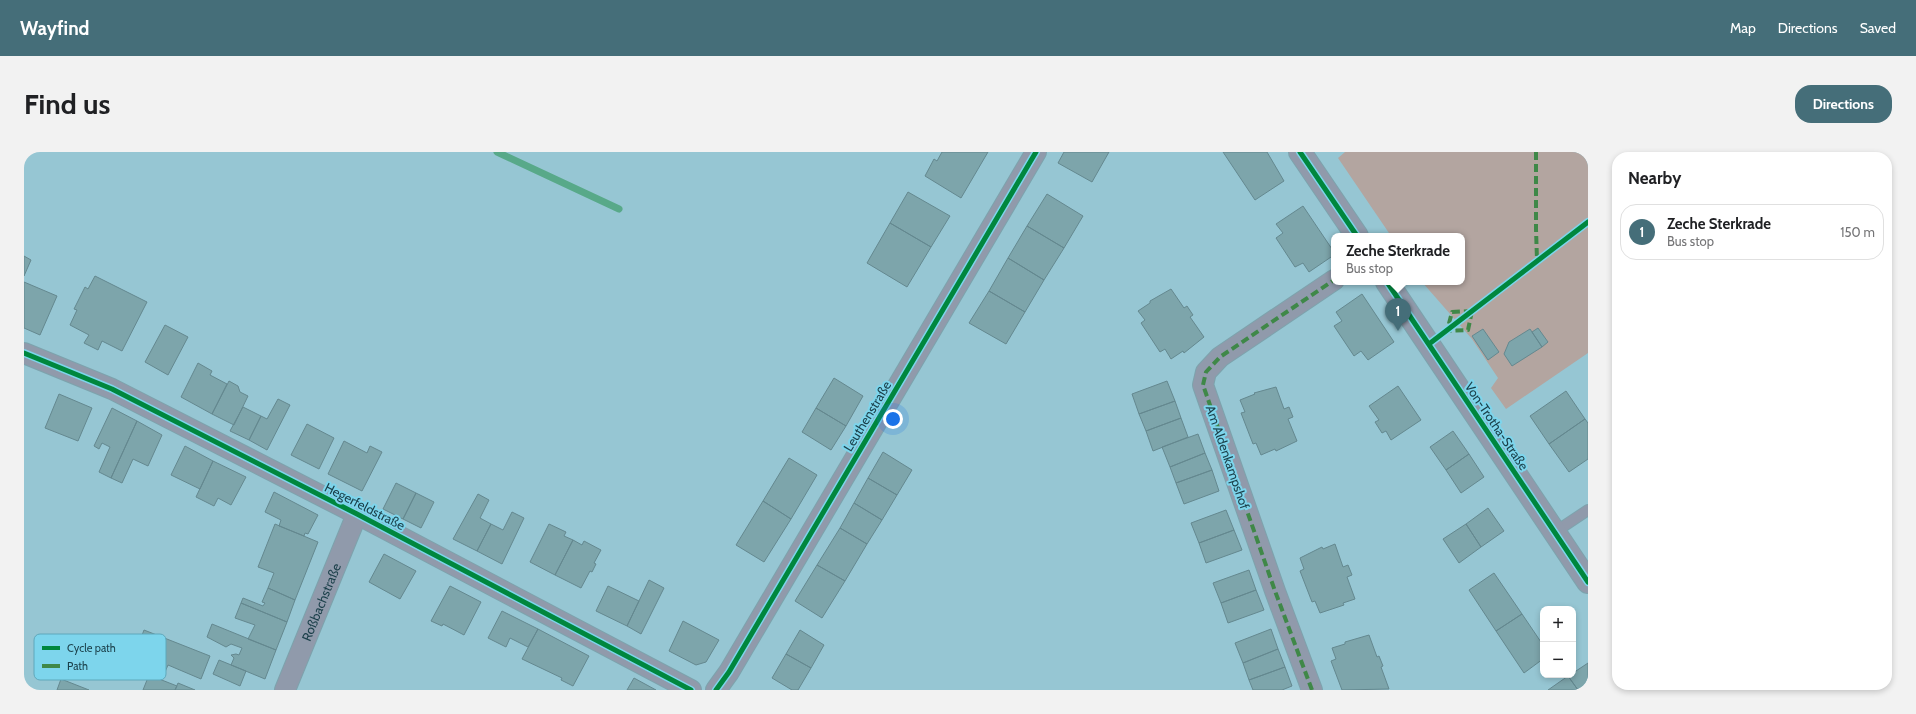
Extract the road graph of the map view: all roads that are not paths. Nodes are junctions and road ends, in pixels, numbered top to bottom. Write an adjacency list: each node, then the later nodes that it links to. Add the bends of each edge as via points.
1 (1036, 152): 13 (street, Leuthenstraße)
2 (1300, 152): 3 (street)
3 (1355, 233)
4 (1331, 282): 14 (street, Am Aldenkampshof, via 1220,357 1206,372 1203,385)
5 (1389, 285): 9 (street, Von-Trotha-Straße)
6 (24, 353): 8 (street, Hegerfeldstraße, via 112,389)
7 (1588, 510): 9 (lane)
8 (357, 514): 11 (street, Roßbachstraße); 12 (street, Hegerfeldstraße)
9 (1555, 532): 10 (street, Von-Trotha-Straße)
10 (1588, 582)
11 (285, 690)
12 (691, 690)
13 (716, 690)
14 (1312, 690)

